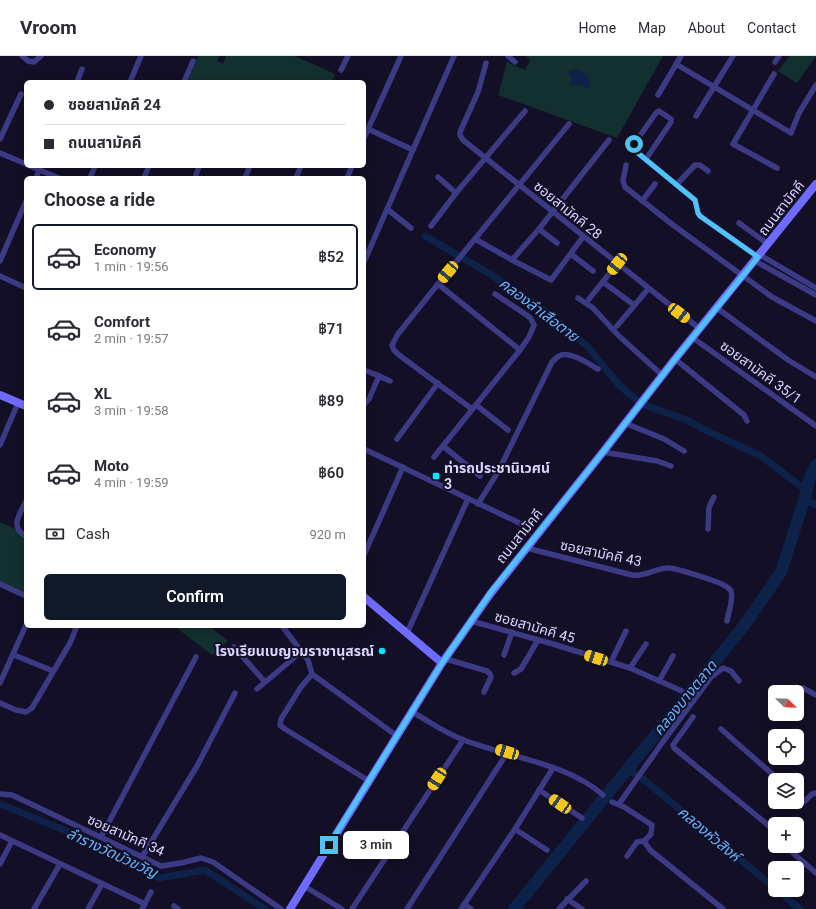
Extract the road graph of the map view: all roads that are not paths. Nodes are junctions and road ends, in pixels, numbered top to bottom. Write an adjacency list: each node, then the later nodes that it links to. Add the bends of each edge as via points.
1 (22, 56): 2 (street, via 34,62)
2 (41, 56)
3 (141, 56): 20 (street)
4 (348, 56): 17 (street)
5 (400, 56): 30 (street)
6 (454, 56): 34 (street)
7 (508, 56): 12 (street)
8 (680, 56): 15 (street)
9 (733, 56): 23 (street)
10 (779, 56): 13 (street)
11 (193, 61): 21 (street)
12 (515, 62)
13 (775, 62)
14 (486, 63): 36 (street, ซอยสามัคคี 28, via 479,90 460,132 460,137)
15 (676, 64): 23 (street); 25 (street)
16 (82, 69): 19 (street)
17 (341, 70)
18 (774, 74): 26 (street)
19 (78, 80)
20 (131, 80)
21 (185, 80)
22 (816, 85): 26 (street, via 799,113 791,133)
23 (714, 87): 26 (street); 28 (street)
24 (21, 94): 32 (street)
25 (658, 95)
26 (753, 110): 41 (street, via 733,144)
27 (525, 111): 36 (street)
28 (696, 116)
29 (569, 124): 48 (street)
30 (368, 129): 31 (street); 34 (street)
31 (366, 134)
32 (0, 139)
33 (609, 140): 53 (street)
34 (413, 150): 52 (street)
35 (0, 153): 38 (street)
36 (485, 158): 48 (street, ซอยสามัคคี 28); 49 (street)
37 (646, 159): 37 (street, via 633,147 659,111 671,119 671,122); 46 (street)
38 (24, 163)
39 (626, 165): 50 (street, via 624,185)
40 (40, 168): 43 (street)
41 (777, 168)
42 (708, 171): 46 (street, via 700,165 695,165)
43 (55, 176)
44 (438, 177): 49 (street)
45 (655, 184): 50 (street)
46 (677, 184): 64 (street, via 695,200 700,216)
47 (816, 184): 61 (main road, ถนนสามัคคี)
48 (519, 185): 53 (street, ซอยสามัคคี 28); 59 (street)
49 (456, 194): 55 (street)
50 (642, 201): 69 (street)
51 (24, 206): 66 (street)
52 (387, 208): 56 (street); 63 (street)
53 (553, 212): 57 (street); 58 (street, ซอยสามัคคี 28)
54 (739, 223): 61 (street)
55 (431, 226)
56 (411, 228)
57 (539, 229): 60 (street); 65 (street)
58 (583, 237): 62 (street); 67 (street, ซอยสามัคคี 28)
59 (475, 239): 65 (street); 72 (street)
60 (557, 243)
61 (768, 244): 64 (main road, ถนนสามัคคี)
62 (571, 254): 65 (street, via 551,280); 68 (street)
63 (366, 257)
64 (758, 258): 69 (main road, ถนนสามัคคี); 74 (street); 77 (street)
65 (512, 260)
66 (0, 261)
67 (617, 264): 71 (street); 75 (street, ซอยสามัคคี 28)
68 (593, 272)
69 (743, 275): 81 (main road, ถนนสามัคคี); 82 (street, via 772,297)
70 (0, 276): 73 (street)
71 (603, 282): 79 (street); 80 (street)
72 (438, 284): 86 (street); 94 (street, via 392,345 399,355)
73 (24, 287)
74 (816, 288)
75 (648, 289): 80 (street); 84 (street, ซอยสามัคคี 28)
76 (496, 294): 86 (street, via 531,319 534,325)
77 (816, 295)
78 (578, 298): 90 (street, via 593,308)
79 (590, 299)
80 (634, 306): 83 (street)
81 (716, 308): 84 (main road, ถนนสามัคคี); 92 (street)
82 (816, 321)
83 (618, 326)
84 (700, 329): 85 (main road, ถนนสามัคคี)
85 (693, 338): 87 (main road, ถนนสามัคคี); 101 (street, ซอยสามัคคี 35/1)
86 (520, 350): 98 (street)
87 (675, 359): 90 (main road, ถนนสามัคคี); 99 (street, via 744,415)
88 (598, 369): 115 (street, via 566,354 560,355 552,362 498,472)
89 (366, 371): 91 (street)
90 (662, 375): 100 (main road, ถนนสามัคคี)
91 (379, 376): 93 (street); 96 (street)
92 (816, 377)
93 (390, 381)
94 (438, 383): 98 (street); 103 (street)
95 (0, 395): 97 (main road)
96 (366, 402)
97 (22, 404): 104 (street)
98 (474, 407): 102 (street); 105 (street)
99 (747, 421)
100 (625, 423): 107 (street, via 664,439); 108 (main road, ถนนสามัคคี)
101 (816, 426)
102 (508, 430)
103 (397, 440)
104 (0, 445)
105 (443, 446): 109 (street); 112 (street)
106 (366, 450): 111 (street)
107 (684, 451)
108 (603, 452): 110 (street, via 657,461); 120 (main road, ถนนสามัคคี)
109 (434, 457)
110 (671, 466)
111 (403, 467): 114 (street); 121 (street)
112 (480, 476)
113 (714, 497): 118 (street, via 709,507)
114 (468, 499): 115 (street); 132 (street)
115 (478, 504): 117 (street)
116 (24, 506): 119 (street, via 17,526)
117 (530, 528)
118 (708, 528)
119 (24, 535)
120 (527, 548): 125 (main road, ถนนสามัคคี); 126 (street, ซอยสามัคคี 43, via 632,575 644,575 668,568 720,583 726,586 732,597)
121 (366, 550)
122 (0, 584): 123 (street)
123 (24, 595)
124 (366, 599): 132 (main road)
125 (471, 621): 131 (street, ซอยสามัคคี 45); 141 (main road, ถนนสามัคคี)
126 (727, 621)
127 (25, 628): 137 (street)
128 (75, 628): 144 (street, via 70,643)
129 (284, 628): 136 (street)
130 (626, 631): 142 (street)
131 (512, 632): 133 (street, ซอยสามัคคี 45); 138 (street)
132 (407, 633): 141 (main road)
133 (538, 640): 142 (street, ซอยสามัคคี 45); 145 (street, via 521,669)
134 (646, 644): 143 (street)
135 (234, 647): 149 (street)
136 (302, 651): 146 (street); 149 (street)
137 (14, 655): 144 (street); 150 (street)
138 (504, 655)
139 (673, 656): 147 (street)
140 (196, 657): 178 (street)
141 (444, 661): 155 (street, via 487,671 491,677); 158 (main road, ถนนสามัคคี)
142 (611, 662): 143 (street, ซอยสามัคคี 45)
143 (630, 668): 147 (street, ซอยสามัคคี 45)
144 (53, 671): 157 (street, via 32,708 26,712)
145 (514, 673)
146 (312, 674): 161 (street); 166 (street, via 293,700 280,725)
147 (659, 681): 153 (street, ซอยสามัคคี 45)
148 (739, 681): 173 (street, via 731,671 723,668 711,677)
149 (265, 682): 151 (street)
150 (0, 683)
151 (257, 689)
152 (804, 689): 156 (street)
153 (682, 691)
154 (235, 692): 184 (street, via 197,766)
155 (484, 692)
156 (816, 695)
157 (0, 703)
158 (412, 712): 161 (main road, ถนนสามัคคี); 162 (street)
159 (693, 717): 175 (street, via 675,740 674,748)
160 (721, 729): 165 (street)
161 (397, 736): 166 (main road, ถนนสามัคคี)
162 (463, 740): 163 (street); 200 (street)
163 (507, 752): 164 (street); 201 (street)
164 (552, 768): 167 (street); 170 (street, via 598,790)
165 (771, 773)
166 (370, 781): 190 (main road, ถนนสามัคคี)
167 (539, 790): 174 (street); 176 (street)
168 (816, 793): 171 (street)
169 (0, 794): 178 (street, ซอยสามัคคี 34, via 12,795)
170 (603, 795)
171 (804, 800)
172 (612, 802): 173 (street)
173 (619, 804): 180 (street, via 652,825 651,834)
174 (582, 818)
175 (768, 825)
176 (515, 829): 181 (street); 194 (street)
177 (0, 835): 179 (street)
178 (101, 838): 184 (street, ซอยสามัคคี 34)
179 (12, 841): 185 (street); 186 (street)
180 (644, 841): 183 (street, via 637,842); 205 (street, via 650,850)
181 (547, 850)
182 (793, 853): 187 (street)
183 (627, 856)
184 (142, 857): 197 (street, ซอยสามัคคี 34, via 161,866 201,858 213,862)
185 (0, 864)
186 (60, 864): 189 (street); 195 (street)
187 (816, 873)
188 (586, 881): 192 (street)
189 (102, 884): 193 (street); 196 (street)
190 (304, 886): 198 (main road, ถนนสามัคคี); 199 (street)
191 (151, 892): 193 (street)
192 (567, 899): 203 (street); 204 (street)
193 (143, 907)
194 (463, 907): 202 (street)
195 (34, 909)
196 (88, 909)
197 (281, 909)
198 (290, 909)
199 (342, 909)
200 (352, 909)
201 (407, 909)
202 (471, 909)
203 (559, 909)
204 (582, 909)
205 (723, 909)

